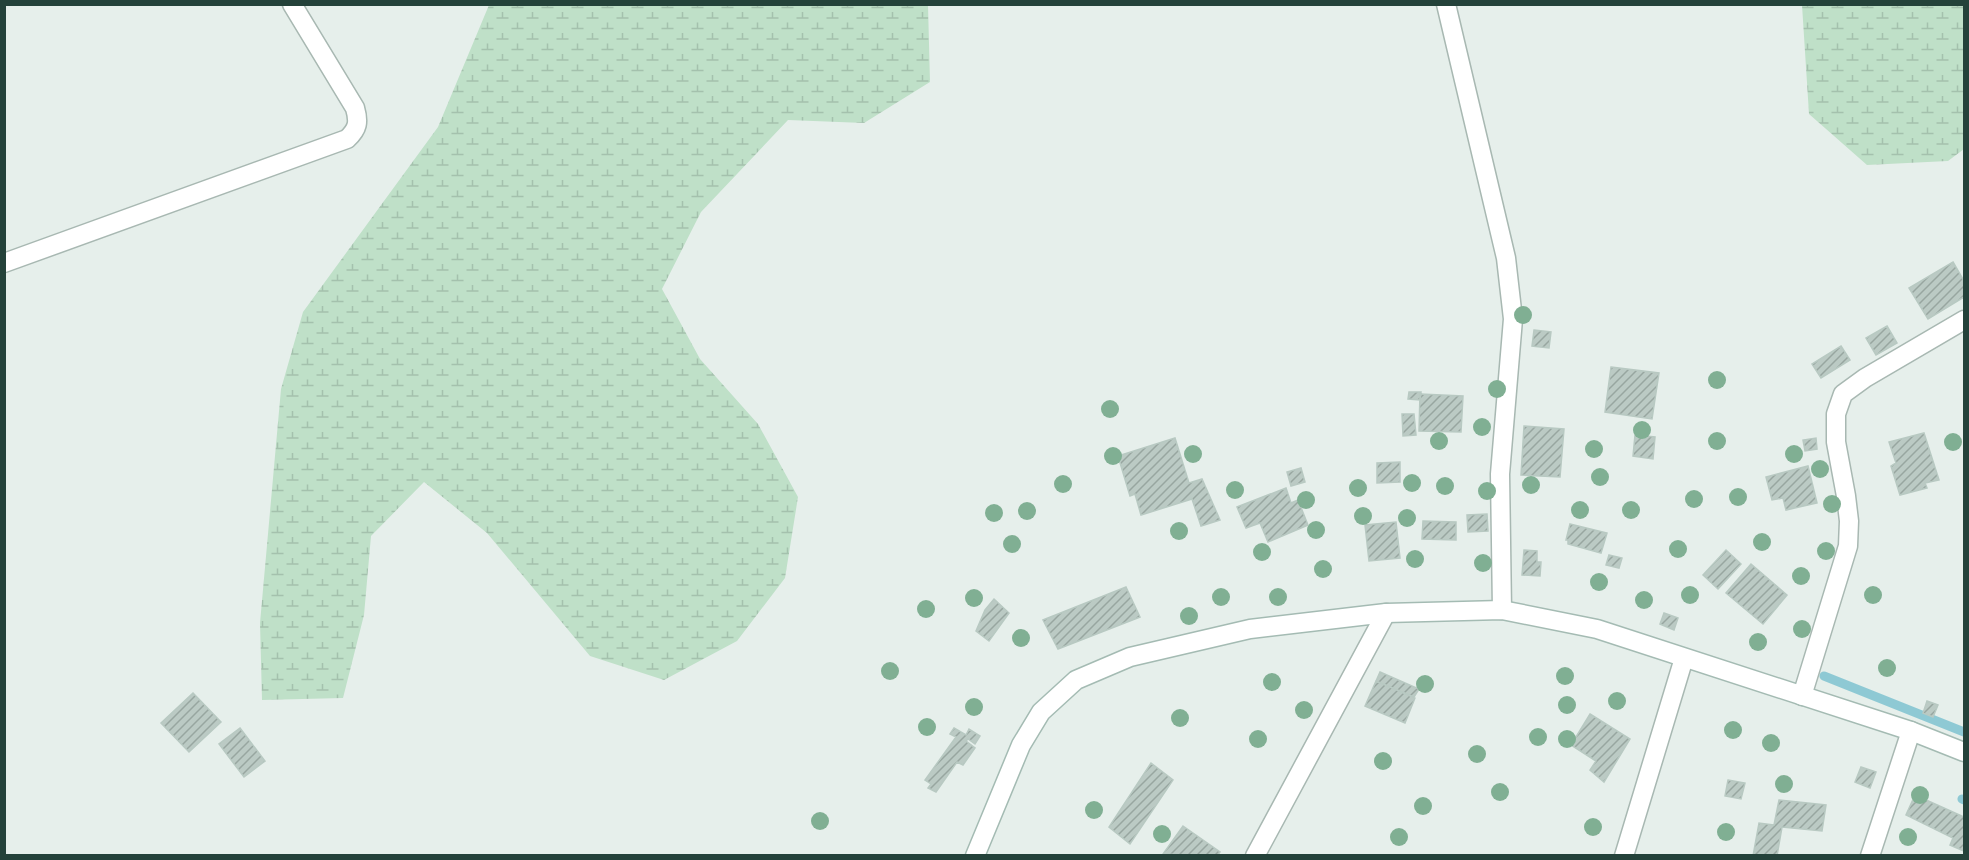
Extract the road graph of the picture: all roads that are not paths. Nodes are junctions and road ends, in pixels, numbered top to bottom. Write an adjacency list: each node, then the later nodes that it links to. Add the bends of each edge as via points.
1 (292, 4): 3 (street, via 355,108 356,131 347,139)
2 (1446, 4): 5 (street, via 1506,258 1513,319 1500,474)
3 (4, 262)
4 (1965, 320): 8 (street, via 1843,394 1836,414 1836,442 1849,521 1848,546)
5 (1502, 610): 6 (street); 7 (street, via 1597,629)
6 (1386, 613): 11 (street, via 1250,628 1130,657 1076,680 1041,712 1021,745); 12 (street)
7 (1684, 658): 8 (street); 13 (street)
8 (1802, 696): 9 (street)
9 (1911, 730): 10 (street); 14 (street)
10 (1965, 752)
11 (975, 855)
12 (1255, 855)
13 (1624, 855)
14 (1870, 855)

